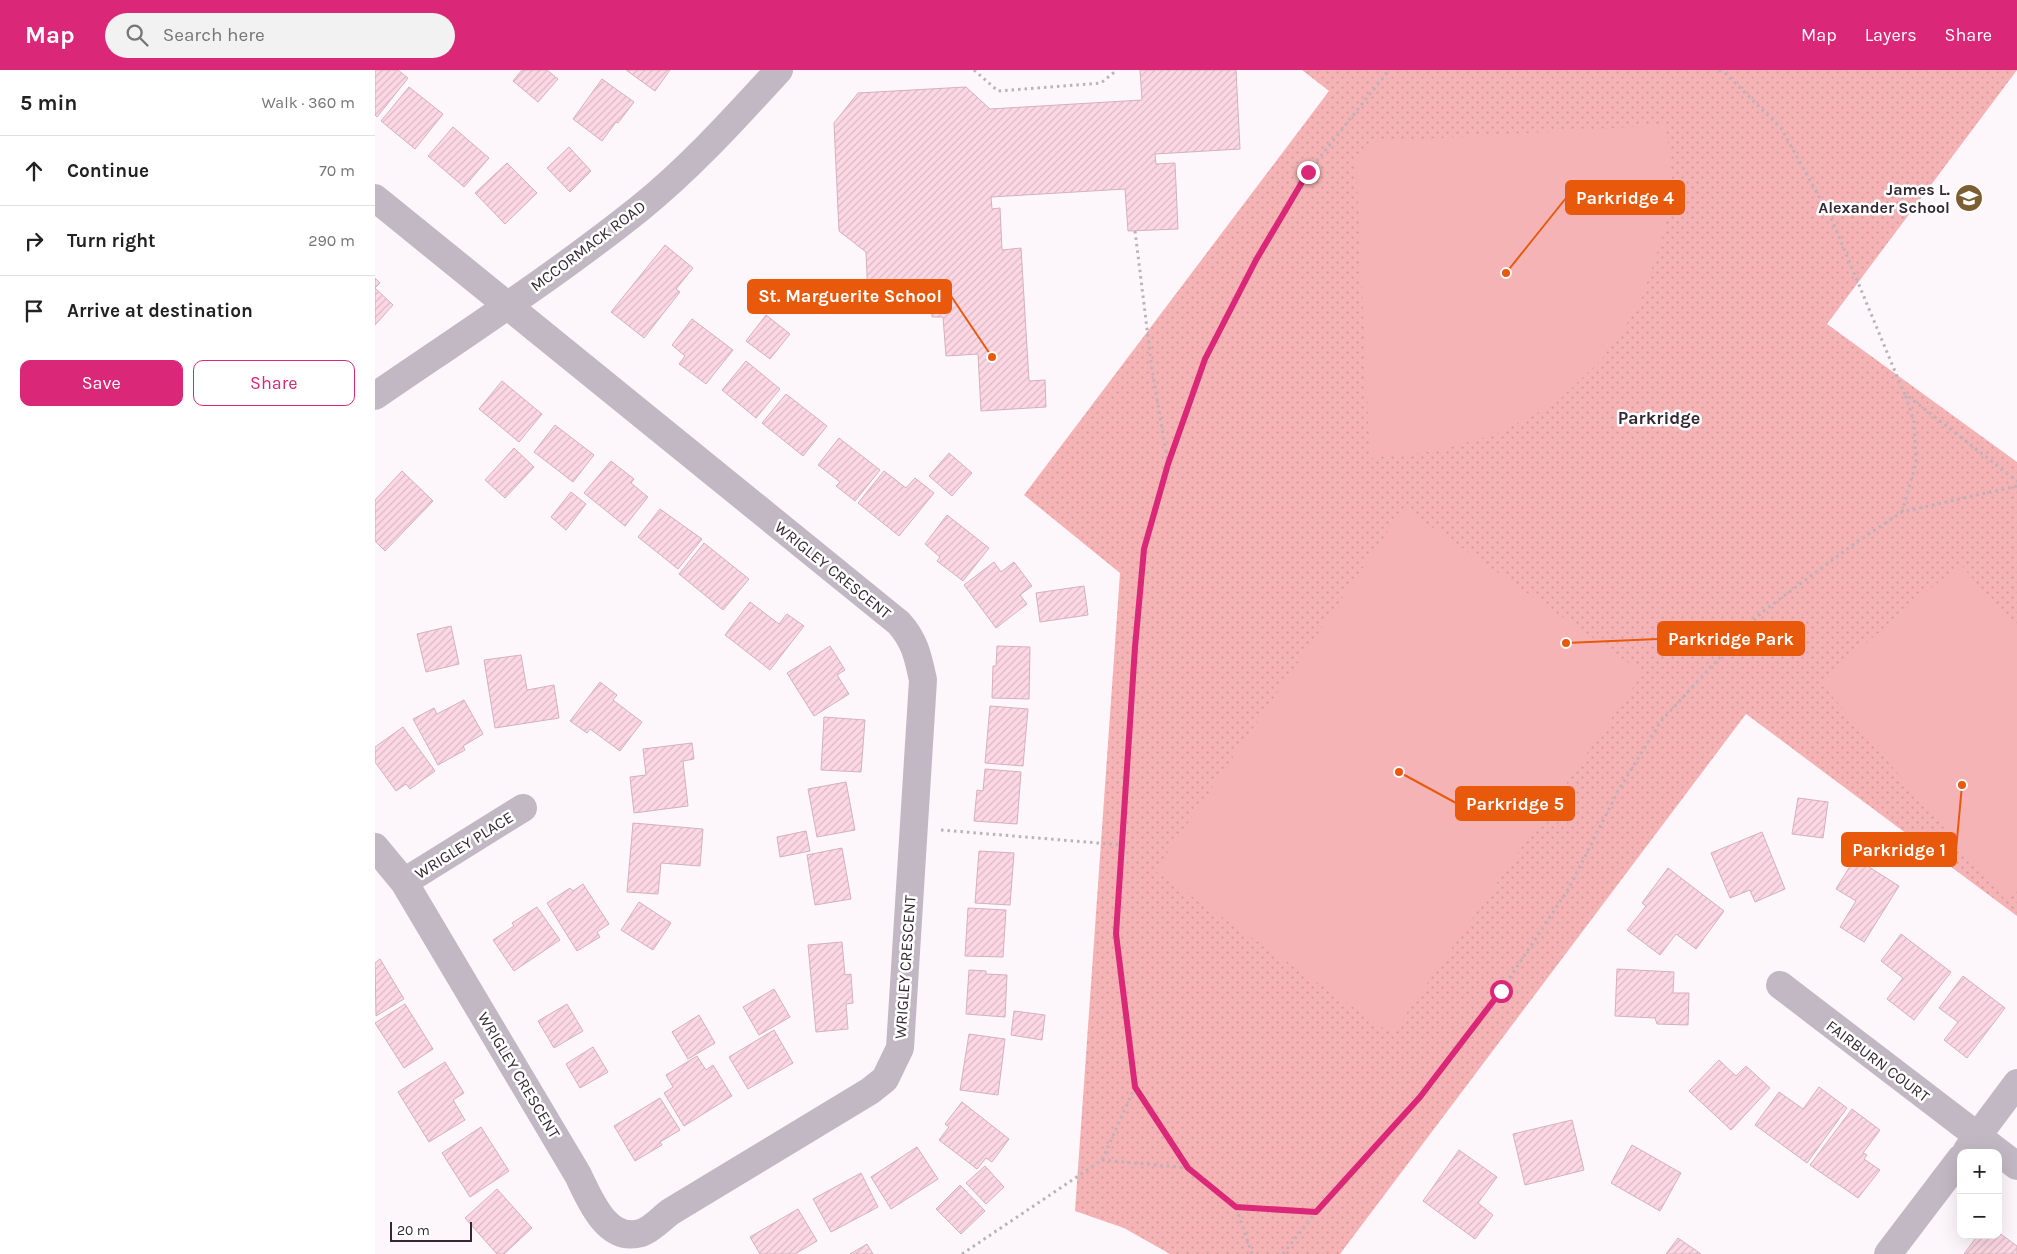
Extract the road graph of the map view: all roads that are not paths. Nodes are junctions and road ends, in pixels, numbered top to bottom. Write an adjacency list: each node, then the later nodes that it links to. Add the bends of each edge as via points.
1 (779, 70): 3 (street, MCCORMACK ROAD, via 717,136 639,209)
2 (375, 198): 3 (street, WRIGLEY CRESCENT)
3 (507, 305): 4 (street, MCCORMACK ROAD); 7 (street, WRIGLEY CRESCENT, via 899,623 909,635 923,680 900,1048 885,1079 870,1091 642,1232 620,1233 604,1221 591,1204 578,1175)
4 (375, 396)
5 (523, 808): 7 (street, WRIGLEY PLACE)
6 (375, 847): 7 (street, WRIGLEY CRESCENT)
7 (404, 882)
8 (1780, 985): 10 (street, FAIRBURN COURT)
9 (2017, 1083): 10 (street)
10 (1971, 1144): 12 (street, FAIRBURN COURT)
11 (1957, 1163): 13 (street)
12 (2017, 1166)
13 (1888, 1254)

